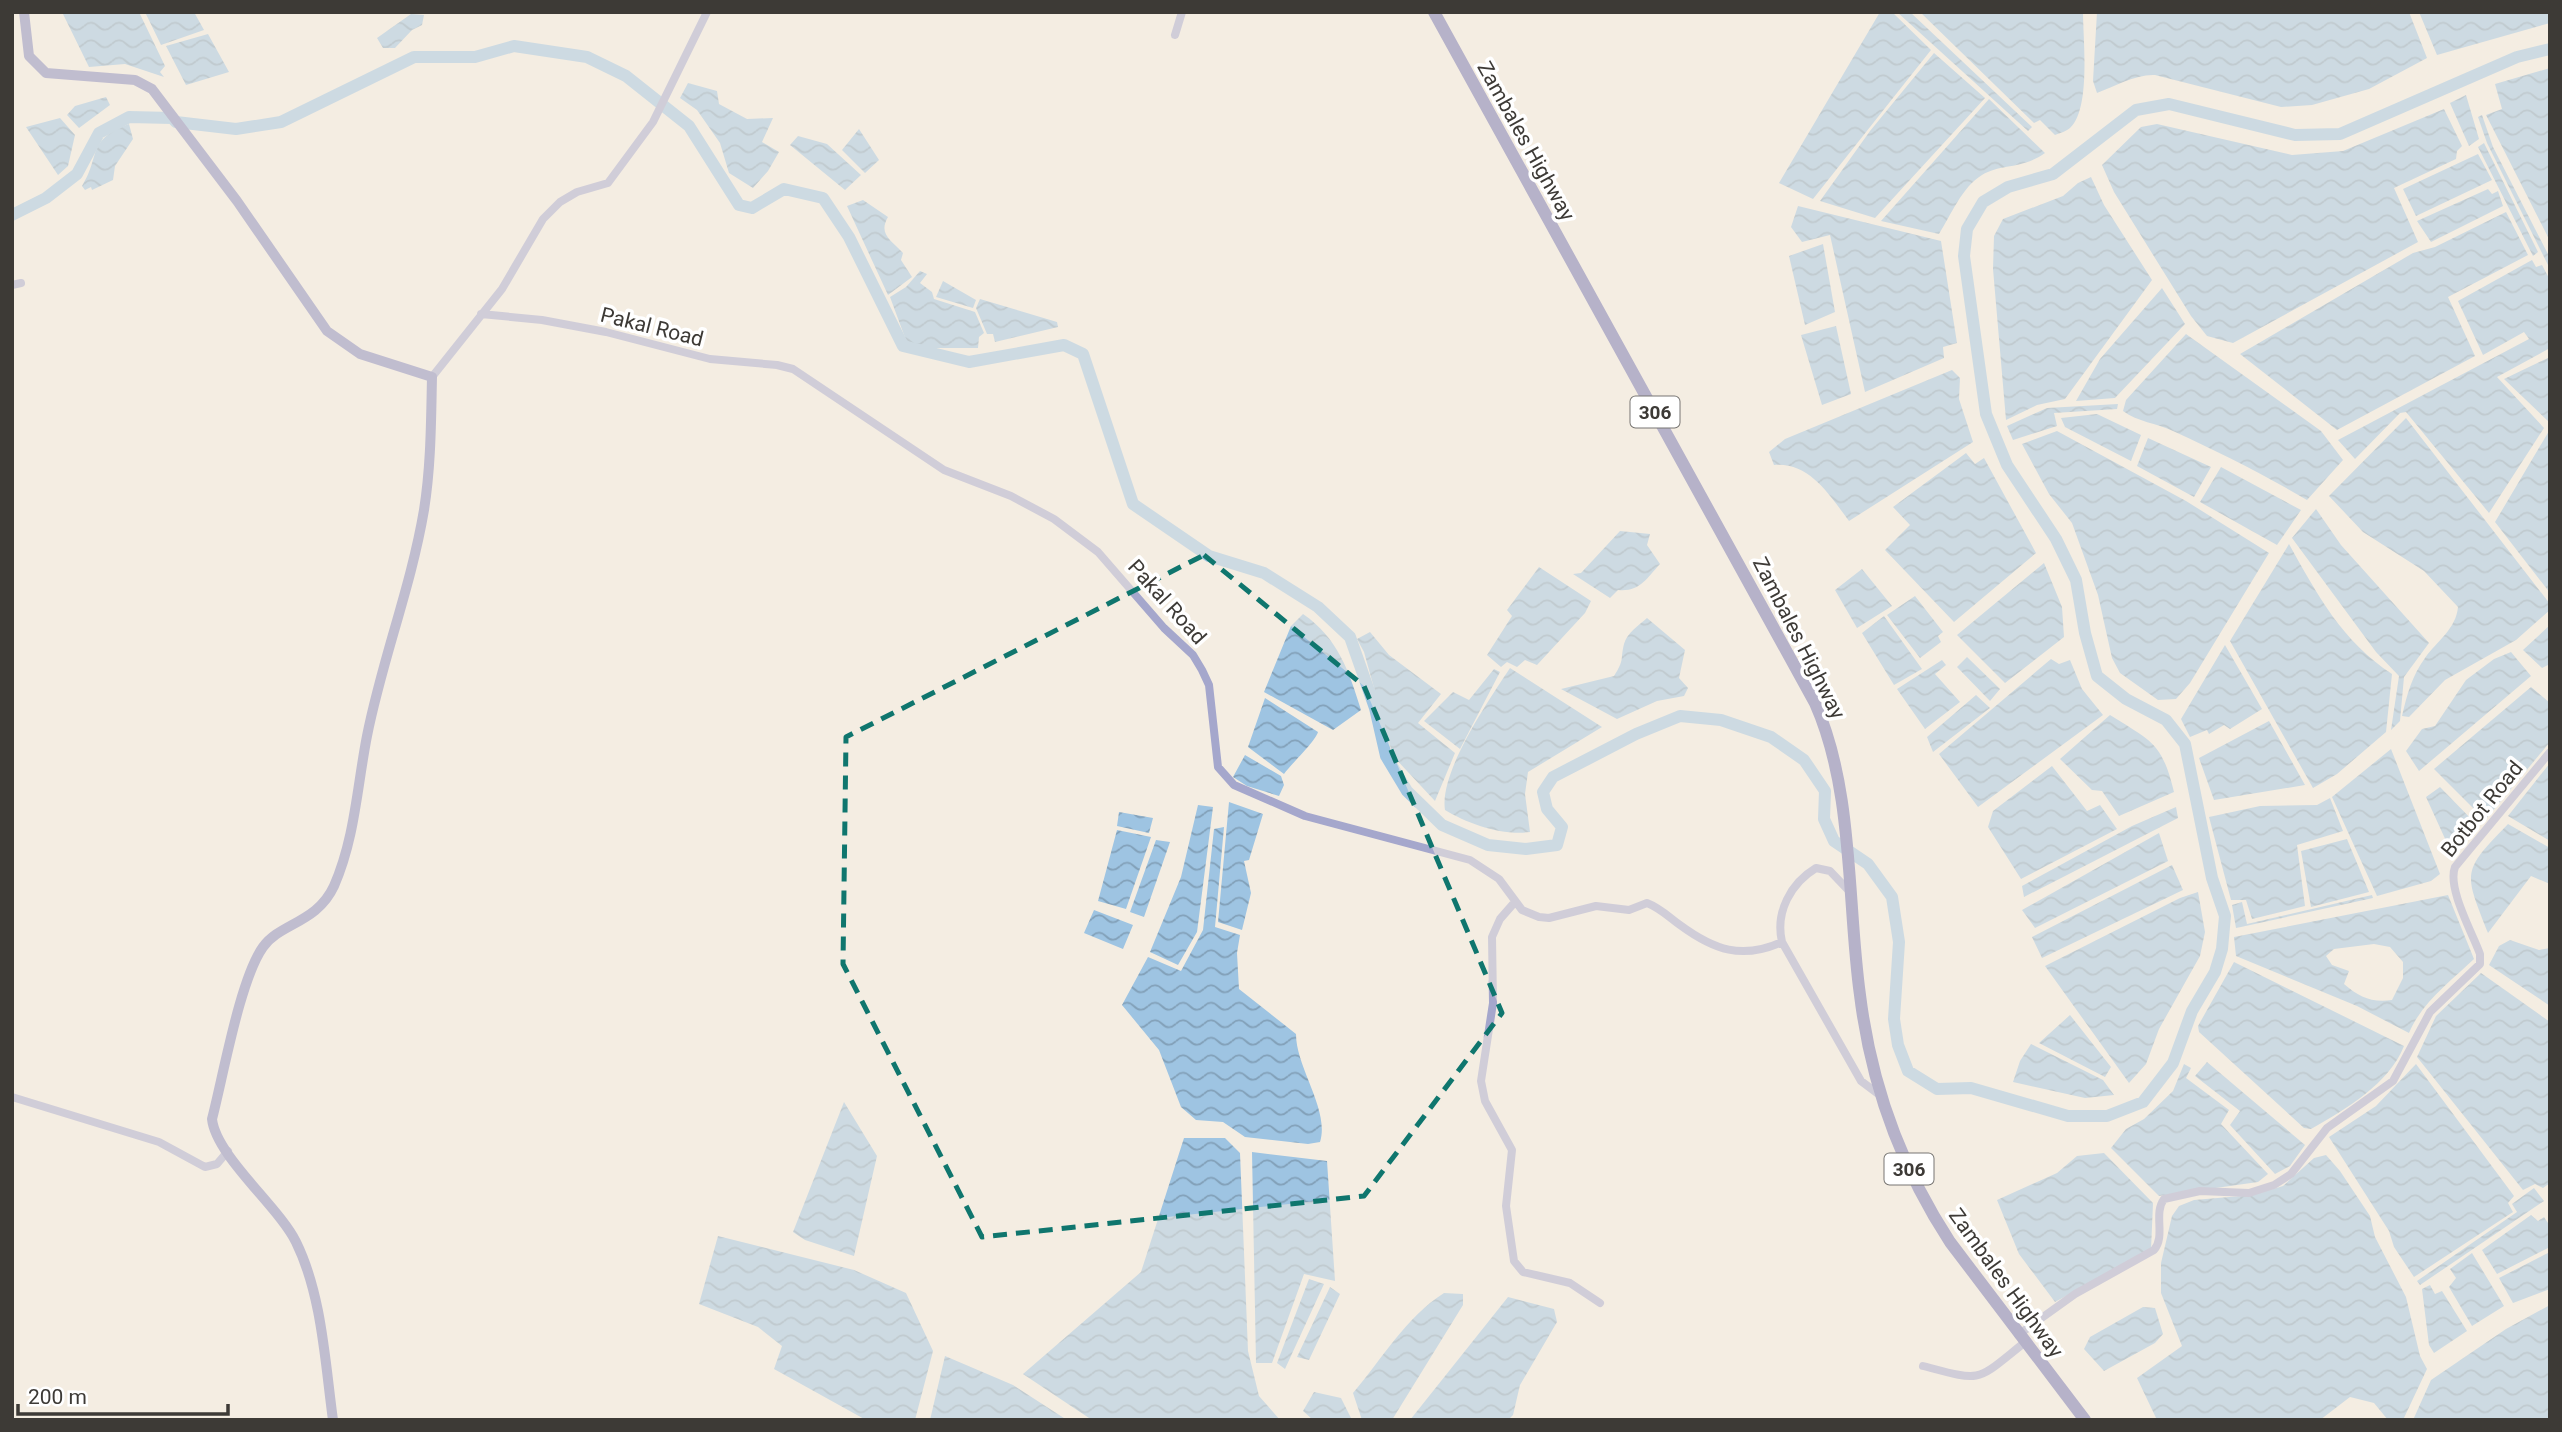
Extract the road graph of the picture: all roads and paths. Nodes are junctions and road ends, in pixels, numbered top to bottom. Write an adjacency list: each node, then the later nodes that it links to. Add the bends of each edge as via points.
1 (24, 12): 7 (street, via 29,56 40,70 142,82 152,89 327,331 360,354)
2 (707, 12): 6 (street, via 653,122 608,183 577,192 543,219 502,289)
3 (1182, 12): 5 (street)
4 (1434, 12): 9 (main road, Zambales Highway / 306, via 1807,688 1830,746)
5 (1175, 35)
6 (481, 314): 7 (street); 10 (street, Pakal Road, via 606,332 692,355 776,365 804,375 944,470 1011,496 1054,519 1098,552 1202,670 1209,685 1218,767 1227,780 1306,816 1470,860 1499,879)
7 (432, 377): 14 (street, via 424,510 367,734 349,846 333,888 321,905 268,941 247,983 212,1119)
8 (2550, 752): 16 (street, Botbot Road, via 2455,867 2454,889 2480,964 2431,1012 2393,1081 2327,1128 2291,1174 2274,1185 2249,1193 2200,1191 2164,1199 2154,1250 2075,1294)
9 (1851, 893): 11 (street, via 1825,868 1807,874 1784,908 1779,923); 12 (main road, Zambales Highway / 306, via 1859,994)
10 (1514, 903): 11 (street, Pakal Road, via 1544,918 1595,906 1629,910 1647,904 1705,941 1728,949 1751,953); 15 (street, via 1492,937 1493,1003 1481,1081 1485,1101 1512,1150 1506,1206 1514,1261 1523,1272 1570,1283)
11 (1782, 942): 12 (street, via 1861,1081)
12 (1881, 1096): 16 (main road, Zambales Highway / 306, via 1930,1211)
13 (12, 1097): 14 (street, via 159,1142 205,1167 217,1164)
14 (228, 1151): 18 (street, via 295,1239 308,1270)
15 (1600, 1303)
16 (2021, 1339): 17 (street, via 1980,1377); 19 (main road, Zambales Highway / 306)
17 (1923, 1366)
18 (333, 1420)
19 (2085, 1420)

